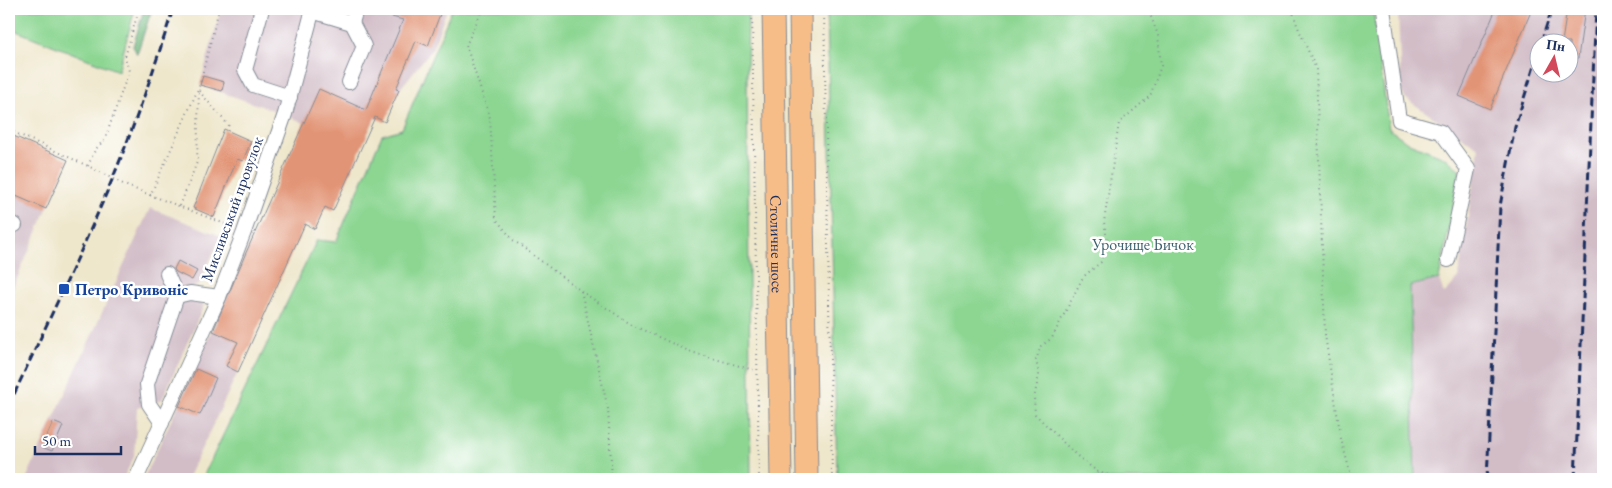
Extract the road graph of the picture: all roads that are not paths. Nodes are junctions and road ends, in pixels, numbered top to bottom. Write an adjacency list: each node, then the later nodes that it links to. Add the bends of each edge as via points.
1 (262, 9): 9 (lane, via 245,70 253,85)
2 (356, 9): 7 (lane)
3 (773, 9): 16 (highway, Столичне шосе)
4 (800, 9): 17 (highway, Столичне шосе)
5 (1383, 9): 10 (lane, via 1399,120 1441,132 1468,169)
6 (312, 10): 7 (lane); 9 (lane, Мисливський провулок)
7 (352, 23): 8 (lane, via 364,46)
8 (349, 82)
9 (290, 97): 13 (lane, Мисливський провулок)
10 (1448, 260)
11 (167, 274): 12 (lane)
12 (177, 296): 13 (lane, via 190,293); 14 (lane, via 146,384 149,404)
13 (219, 297): 14 (lane, Мисливський провулок)
14 (162, 423): 15 (lane, Мисливський провулок)
15 (136, 479)
16 (781, 479)
17 (807, 479)

